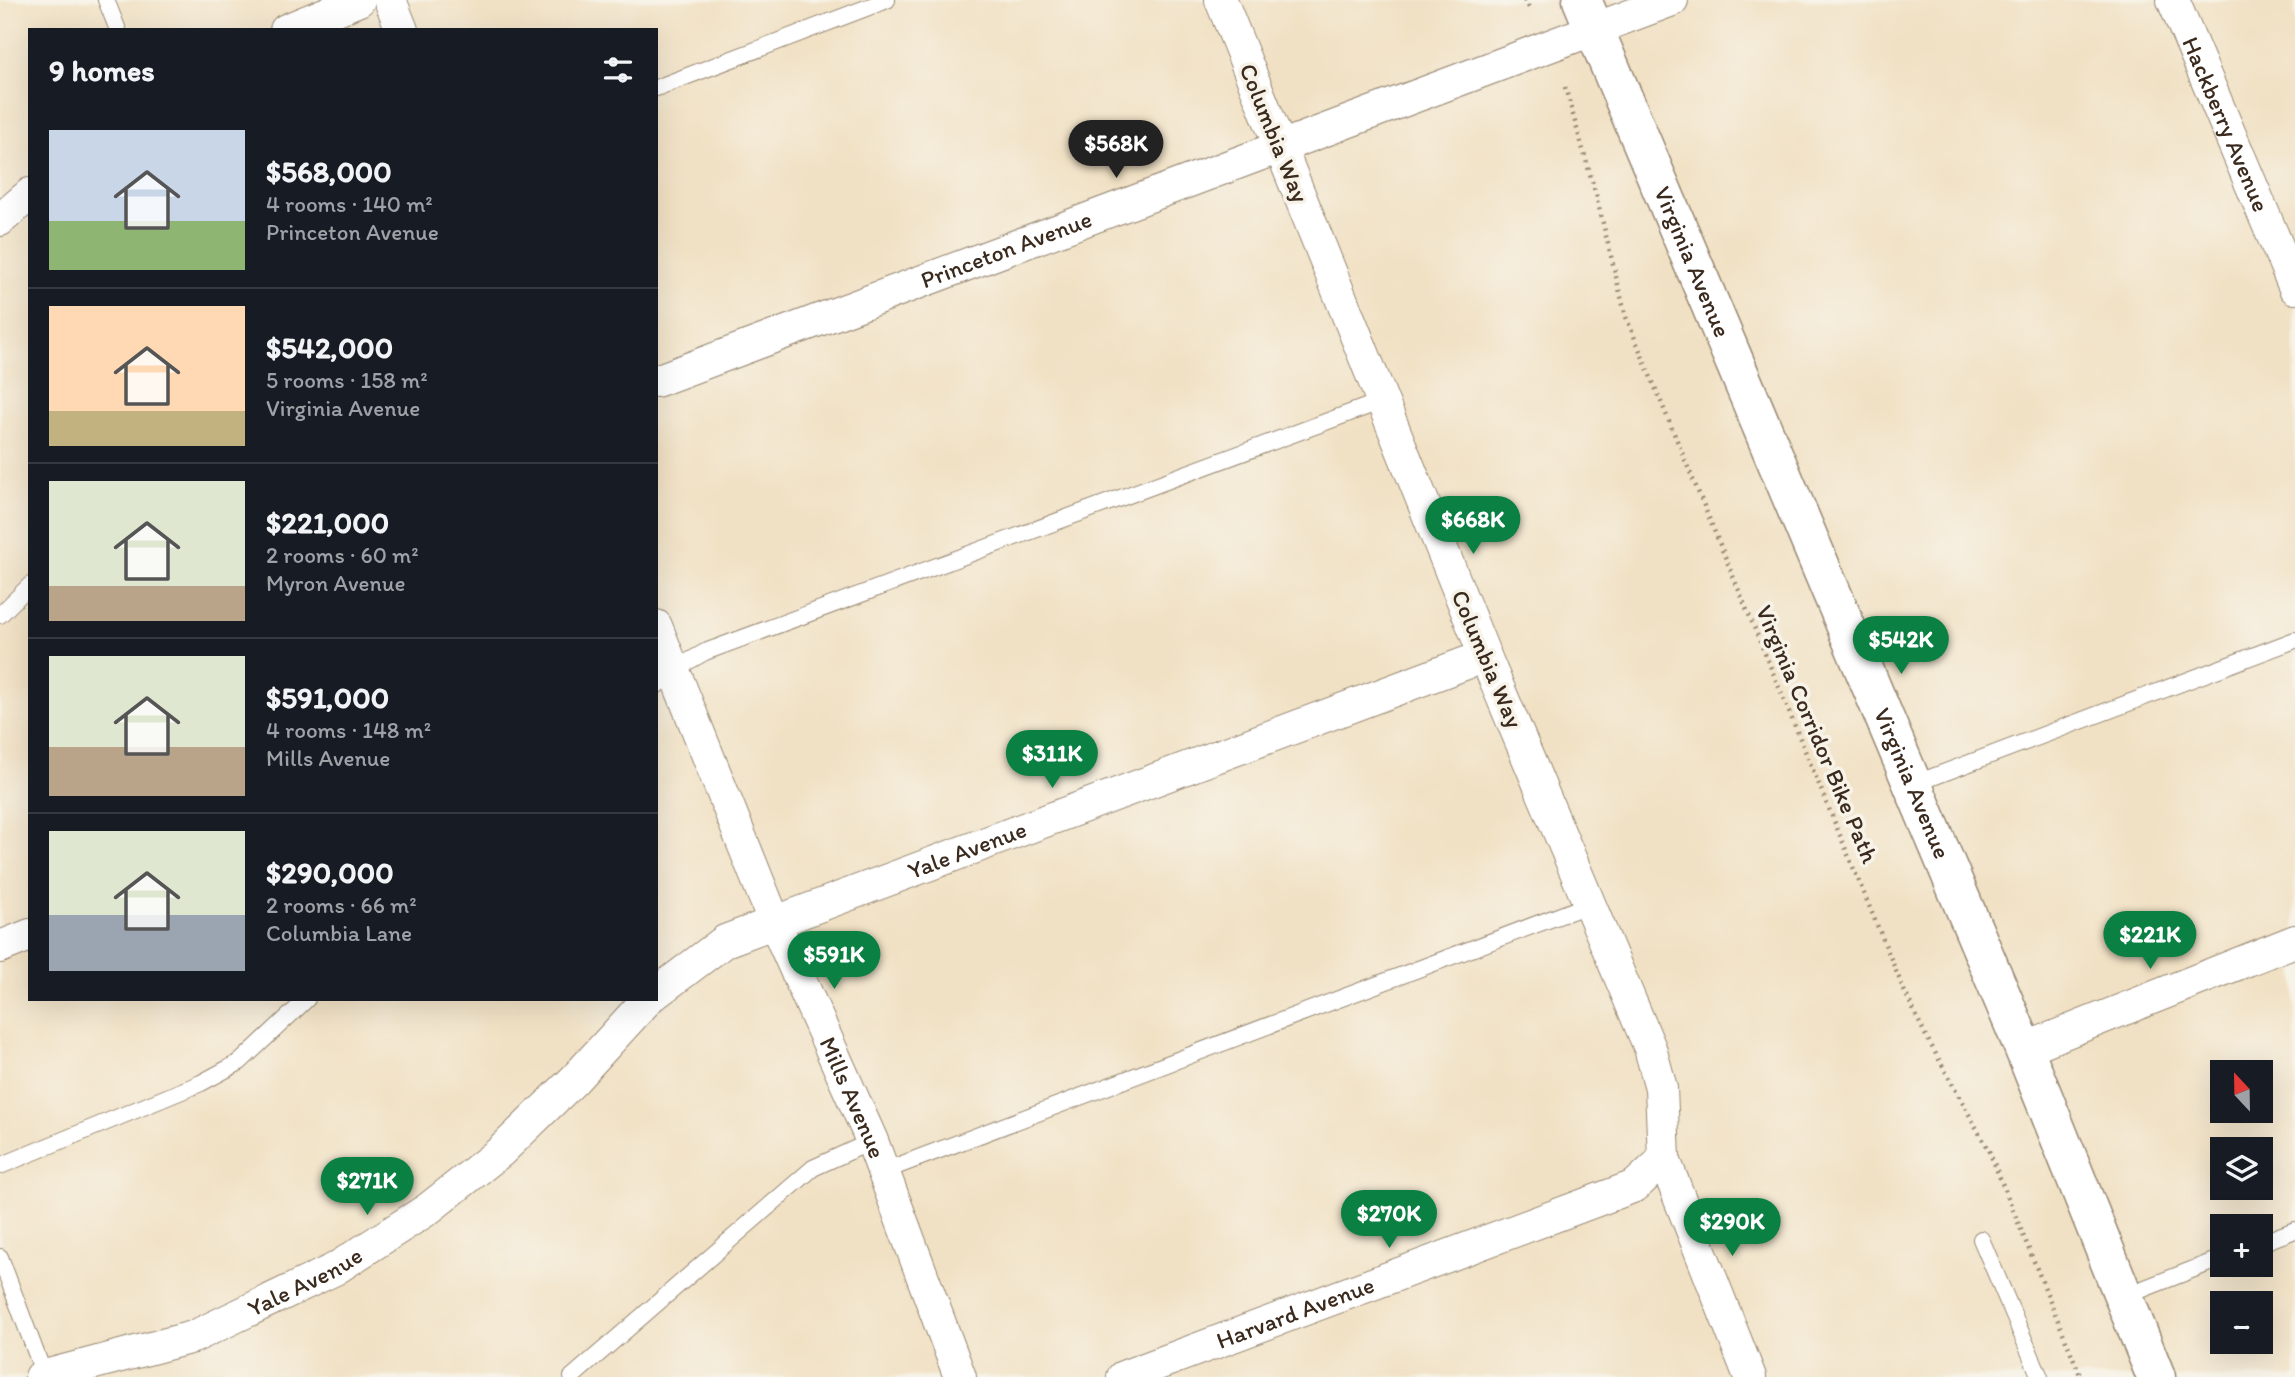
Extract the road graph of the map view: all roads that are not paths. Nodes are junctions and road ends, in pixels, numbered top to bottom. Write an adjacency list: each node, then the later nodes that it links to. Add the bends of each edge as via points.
1 (106, 0): 9 (lane)
2 (359, 0): 10 (street)
3 (390, 0): 11 (street)
4 (887, 0): 12 (lane)
5 (1221, 0): 13 (street, Columbia Way)
6 (1672, 0): 8 (street, Princeton Avenue)
7 (2174, 0): 16 (street, Hackberry Avenue)
8 (1588, 14): 13 (street, Princeton Avenue); 25 (street, Virginia Avenue)
9 (117, 28)
10 (291, 28)
11 (401, 28)
12 (658, 87)
13 (1279, 146): 17 (street, Princeton Avenue); 18 (street, Columbia Way)
14 (28, 196): 15 (street)
15 (0, 219)
16 (2295, 288)
17 (658, 380)
18 (1382, 401): 23 (street, Columbia Way); 24 (lane, via 705,652)
19 (28, 587): 20 (lane)
20 (0, 615)
21 (658, 638): 24 (street, Mills Avenue)
22 (2295, 640): 25 (lane)
23 (1485, 656): 26 (street, Columbia Way); 27 (street, Yale Avenue)
24 (665, 678): 27 (street, Mills Avenue)
25 (1914, 784): 34 (street, Virginia Avenue)
26 (1590, 904): 36 (street, Columbia Way, via 1650,1048 1661,1088); 38 (lane)
27 (774, 921): 31 (street, Yale Avenue, via 725,942); 35 (street, Mills Avenue)
28 (28, 936): 30 (street)
29 (2295, 942): 34 (street)
30 (0, 947)
31 (658, 992)
32 (305, 1001): 37 (lane, via 240,1062 201,1083)
33 (646, 1001): 45 (street, Yale Avenue, via 500,1152 428,1209 335,1269 193,1337)
34 (2024, 1049): 44 (street, Virginia Avenue)
35 (872, 1141): 38 (street, Mills Avenue); 46 (lane, via 813,1168)
36 (1664, 1159): 48 (street, Harvard Avenue, via 1635,1186); 49 (street)
37 (0, 1166)
38 (884, 1171): 47 (street, Mills Avenue)
39 (2295, 1230): 40 (lane)
40 (2273, 1238)
41 (1981, 1239): 50 (lane)
42 (0, 1257): 45 (lane)
43 (2210, 1263): 44 (lane)
44 (2125, 1296): 51 (street, Virginia Avenue)
45 (43, 1377)
46 (572, 1377)
47 (960, 1377)
48 (1123, 1377)
49 (1751, 1377)
50 (2040, 1377)
51 (2156, 1377)

